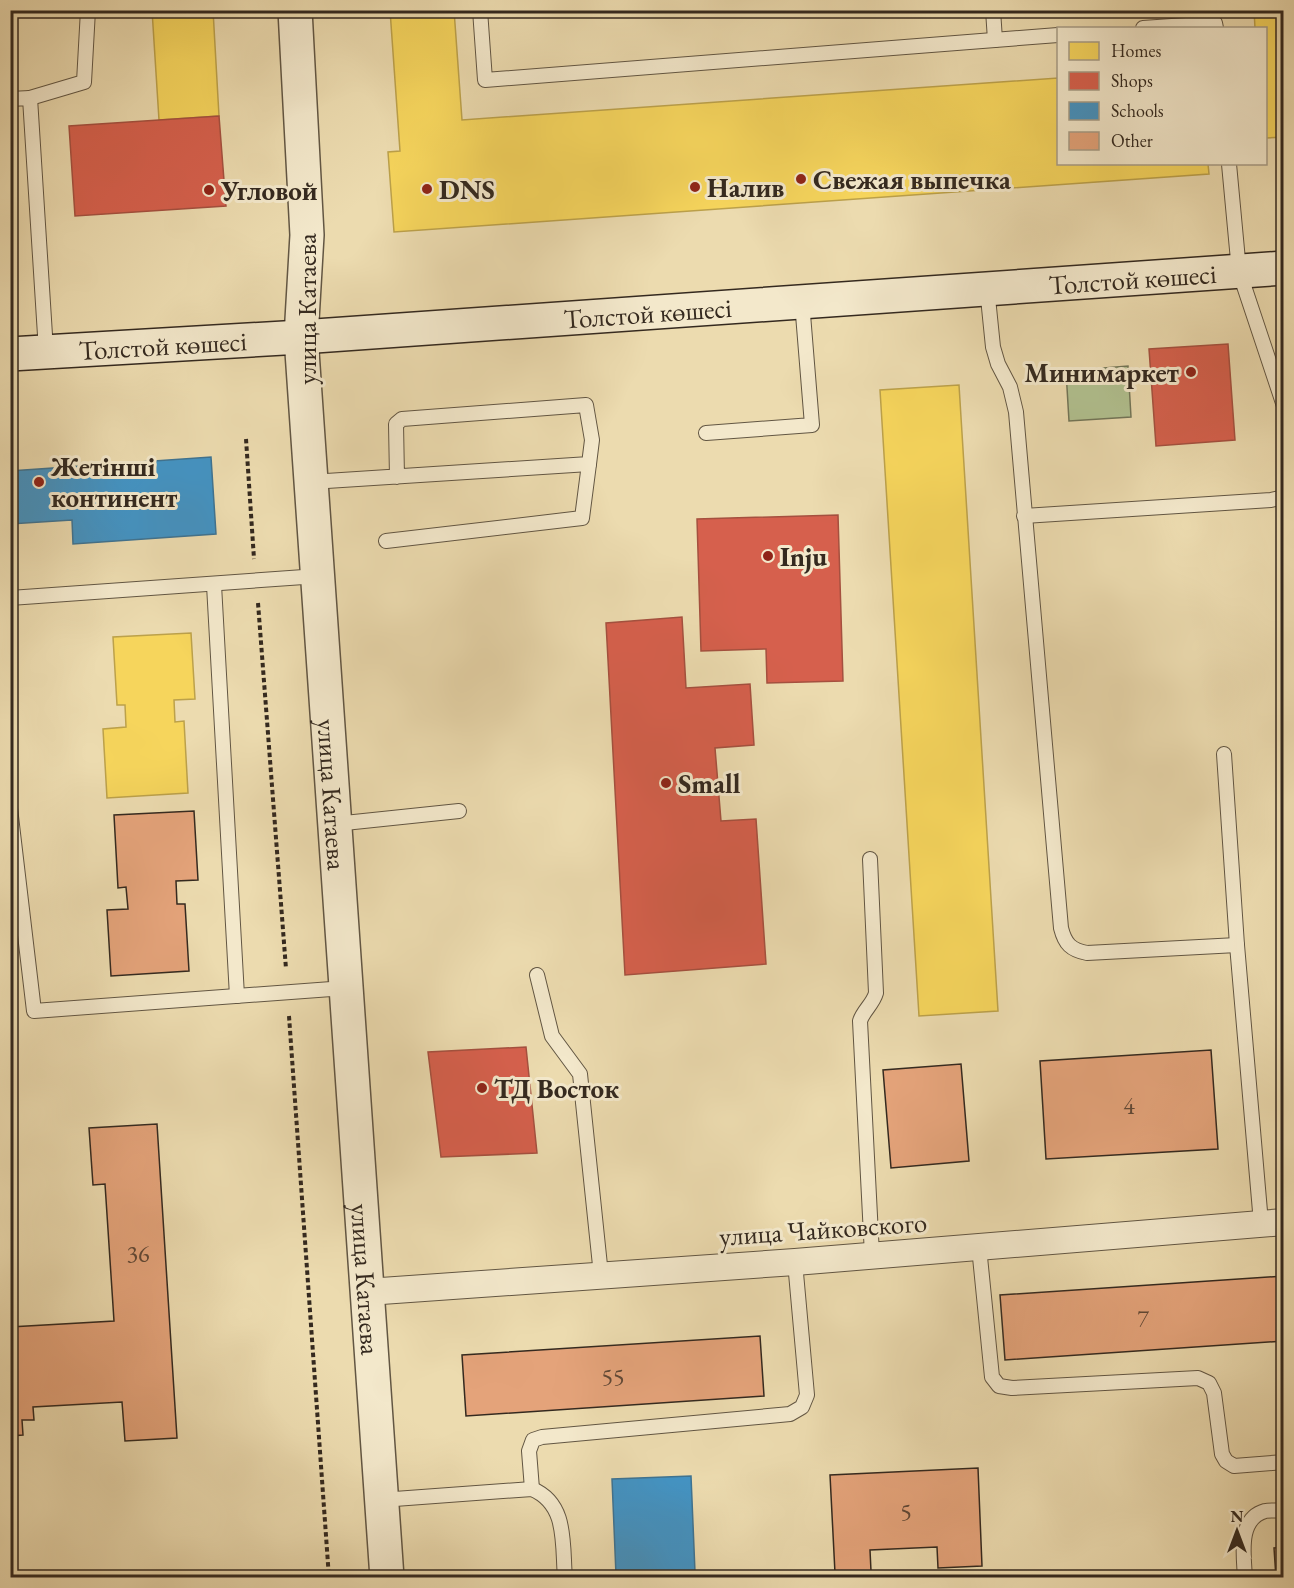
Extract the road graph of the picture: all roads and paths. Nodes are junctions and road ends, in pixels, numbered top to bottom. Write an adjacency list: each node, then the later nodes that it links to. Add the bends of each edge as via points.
1 (88, 10): 9 (lane, via 84,82)
2 (295, 10): 16 (street, улица Катаева, via 307,235)
3 (480, 10): 8 (lane, via 485,80)
4 (993, 10): 8 (lane)
5 (1217, 21): 6 (lane)
6 (1154, 27)
7 (1057, 35): 8 (lane)
8 (995, 40)
9 (30, 98): 10 (lane); 17 (lane)
10 (10, 99)
11 (1229, 165): 13 (lane)
12 (1284, 268): 13 (street, Толстой көшесі)
13 (1239, 271): 14 (street, Толстой көшесі); 19 (lane)
14 (987, 288): 15 (street, Толстой көшесі); 25 (lane, via 993,347 1016,412)
15 (802, 302): 16 (street, Толстой көшесі); 20 (lane, via 812,425)
16 (301, 337): 17 (street, Толстой көшесі); 23 (street, улица Катаева)
17 (46, 351): 18 (street, Толстой көшесі)
18 (10, 354)
19 (1284, 406)
20 (706, 434)
21 (589, 464): 22 (lane); 22 (lane, via 592,440 586,405 402,419 396,424); 26 (lane, via 582,518)
22 (397, 477): 23 (lane)
23 (311, 483): 27 (street, улица Катаева)
24 (1284, 497): 25 (lane)
25 (1024, 516): 35 (lane, via 1063,937 1077,951 1087,953)
26 (386, 541)
27 (318, 576): 28 (lane); 33 (street, улица Катаева)
28 (214, 585): 29 (lane); 38 (lane)
29 (10, 598)
30 (1224, 754): 35 (lane)
31 (10, 808): 38 (lane, via 34,1011)
32 (459, 810): 33 (lane)
33 (335, 824): 37 (street, улица Катаева)
34 (870, 859): 41 (lane, via 876,993 860,1021)
35 (1237, 945): 39 (lane)
36 (537, 975): 43 (lane, via 552,1036 580,1074)
37 (345, 988): 38 (lane); 44 (street, улица Катаева)
38 (237, 996)
39 (1273, 1222): 40 (street, улица Чайковского)
40 (979, 1247): 41 (street, улица Чайковского); 45 (lane, via 992,1377 999,1386 1198,1378 1209,1383 1214,1393 1226,1461 1234,1466)
41 (872, 1255): 42 (street, улица Чайковского)
42 (795, 1262): 43 (street, улица Чайковского); 46 (lane, via 807,1395 802,1407 790,1414 542,1437 533,1440 529,1451)
43 (601, 1275): 44 (street, улица Чайковского)
44 (367, 1292): 47 (street, улица Катаева)
45 (1284, 1462)
46 (532, 1489): 47 (lane); 50 (lane, via 552,1503 560,1518)
47 (381, 1500): 49 (street, улица Катаева)
48 (1284, 1510): 51 (lane, via 1264,1511 1252,1519 1245,1531)
49 (387, 1578)
50 (564, 1578)
51 (1245, 1578)

